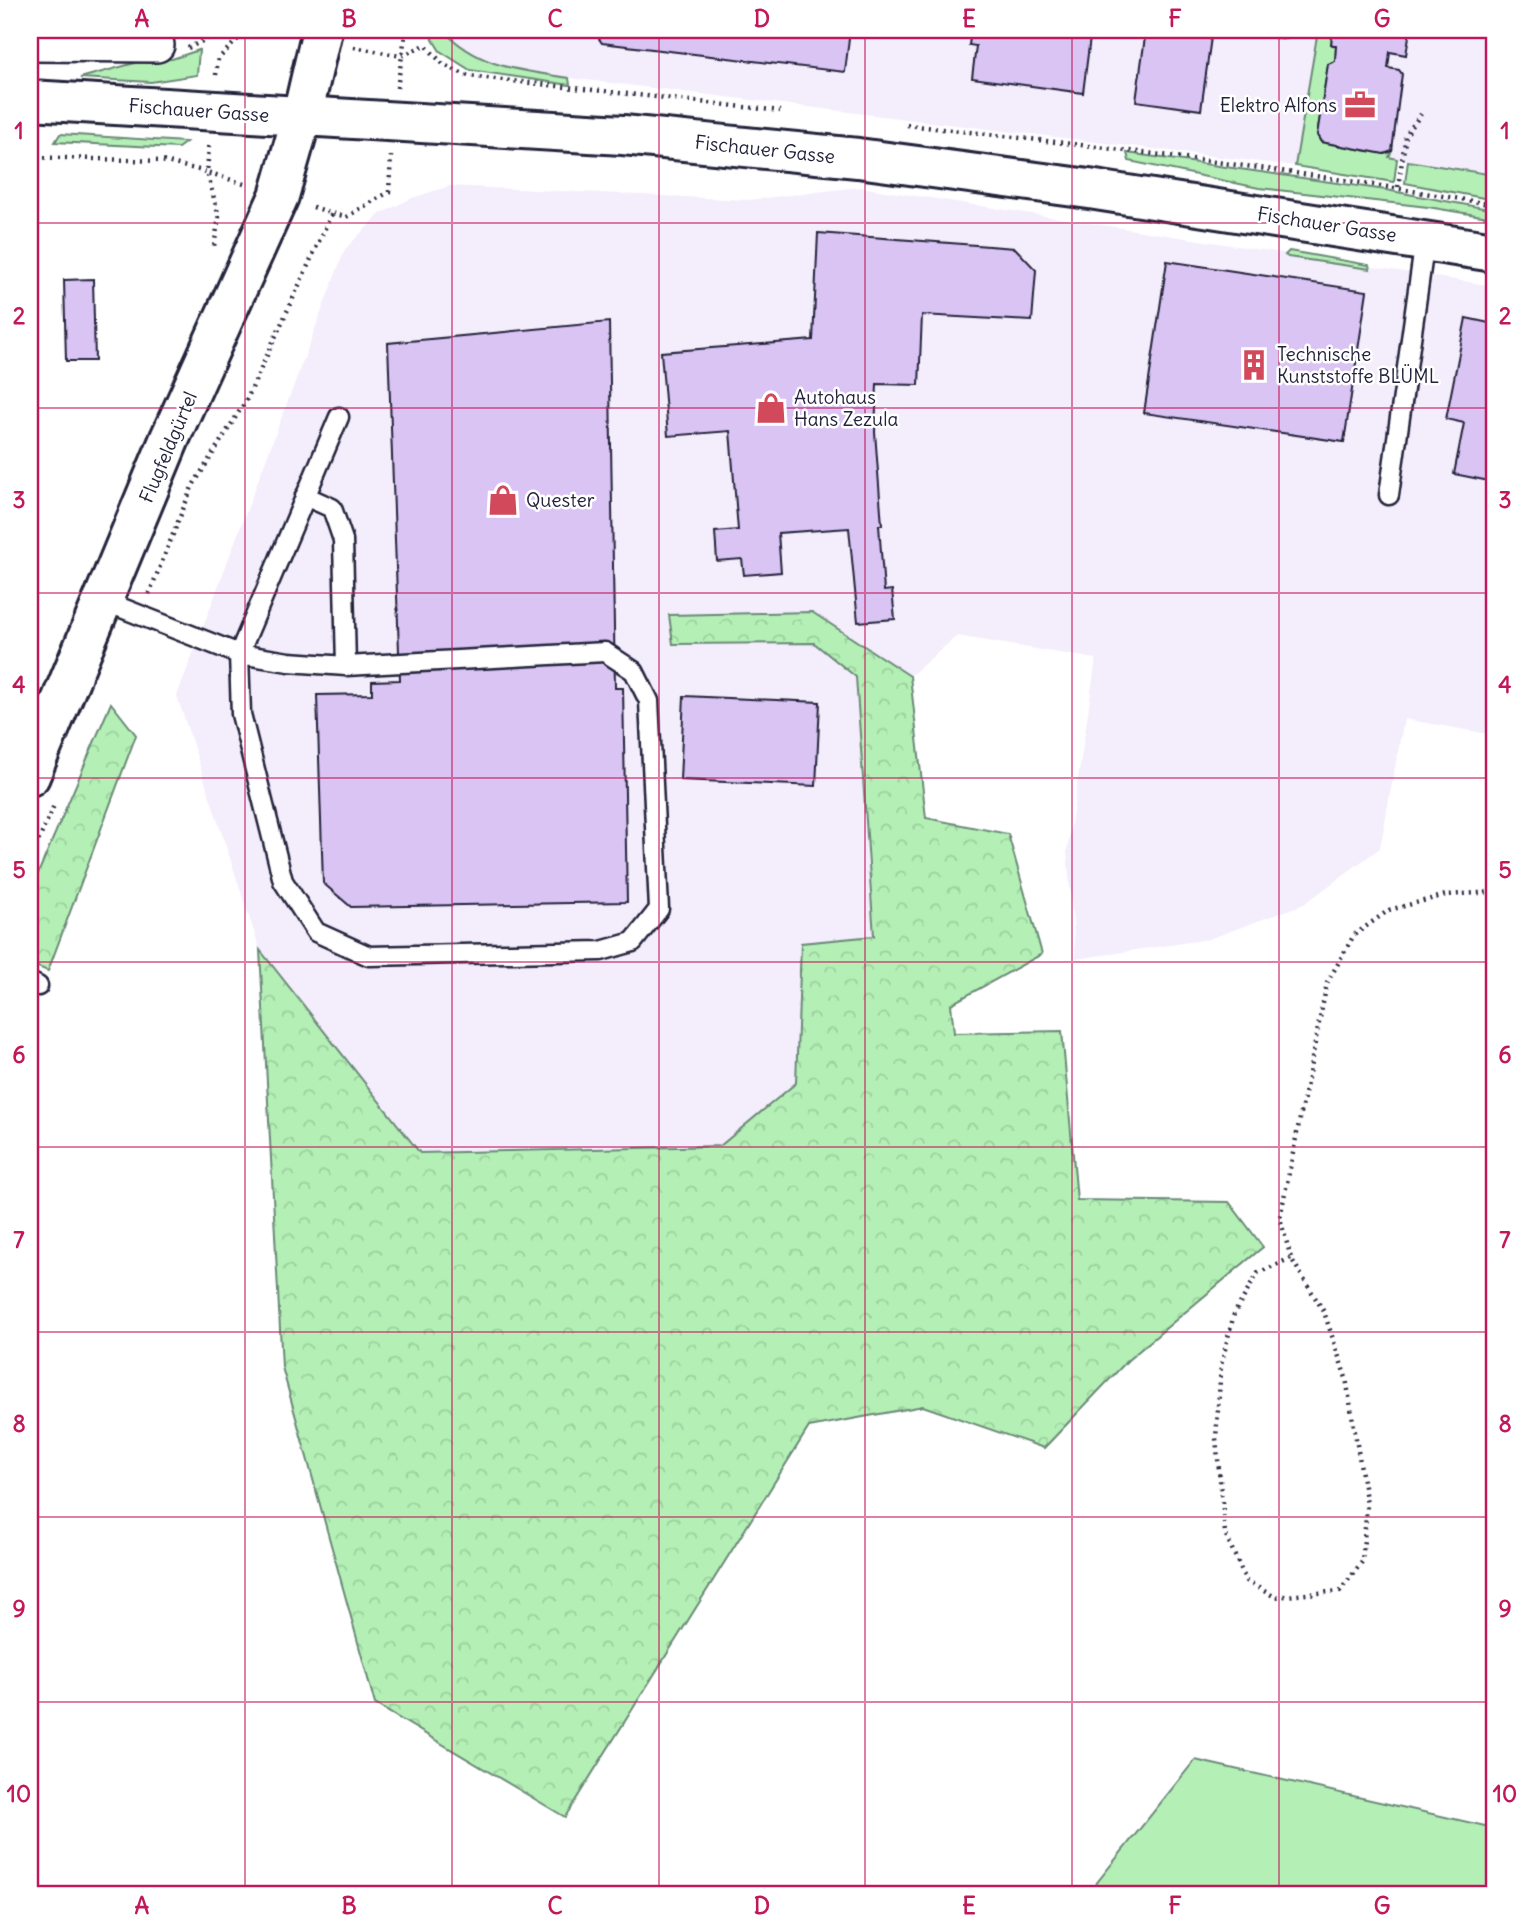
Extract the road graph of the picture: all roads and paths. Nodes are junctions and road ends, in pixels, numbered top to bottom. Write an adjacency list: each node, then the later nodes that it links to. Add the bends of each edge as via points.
1 (322, 30): 7 (main road, Flugfeldgürtel)
2 (406, 30): 8 (path)
3 (30, 44): 4 (street)
4 (157, 46)
5 (30, 100): 7 (main road, Fischauer Gasse)
6 (1421, 114): 11 (path, via 1406,135)
7 (302, 116): 8 (main road, Fischauer Gasse); 18 (main road, Flugfeldgürtel, via 279,196 170,438)
8 (394, 122): 13 (main road, Fischauer Gasse, via 623,135 858,158)
9 (30, 157): 10 (path, via 162,161)
10 (207, 172)
11 (1398, 187)
12 (332, 213): 19 (path, via 247,399 192,487)
13 (1425, 240): 14 (main road, Fischauer Gasse); 16 (lane)
14 (1494, 252)
15 (339, 416): 17 (lane)
16 (1389, 495)
17 (305, 496): 20 (lane); 21 (lane, via 332,508 343,540)
18 (104, 601): 19 (lane); 22 (main road, Flugfeldgürtel)
19 (140, 615): 20 (lane)
20 (239, 654): 21 (lane); 21 (lane, via 242,714 284,881 316,932 369,956 601,951 633,942 659,909 649,701 634,671 605,652)
21 (345, 666)
22 (43, 787): 23 (path)
23 (30, 860)
24 (1494, 892): 25 (path, via 1446,895 1389,910 1354,935 1340,959 1327,983 1280,1218)
25 (1292, 1258): 25 (path, via 1324,1312 1346,1378 1367,1505 1362,1562 1340,1591 1275,1597 1246,1581 1225,1533 1216,1438 1221,1365 1234,1314 1258,1273)

